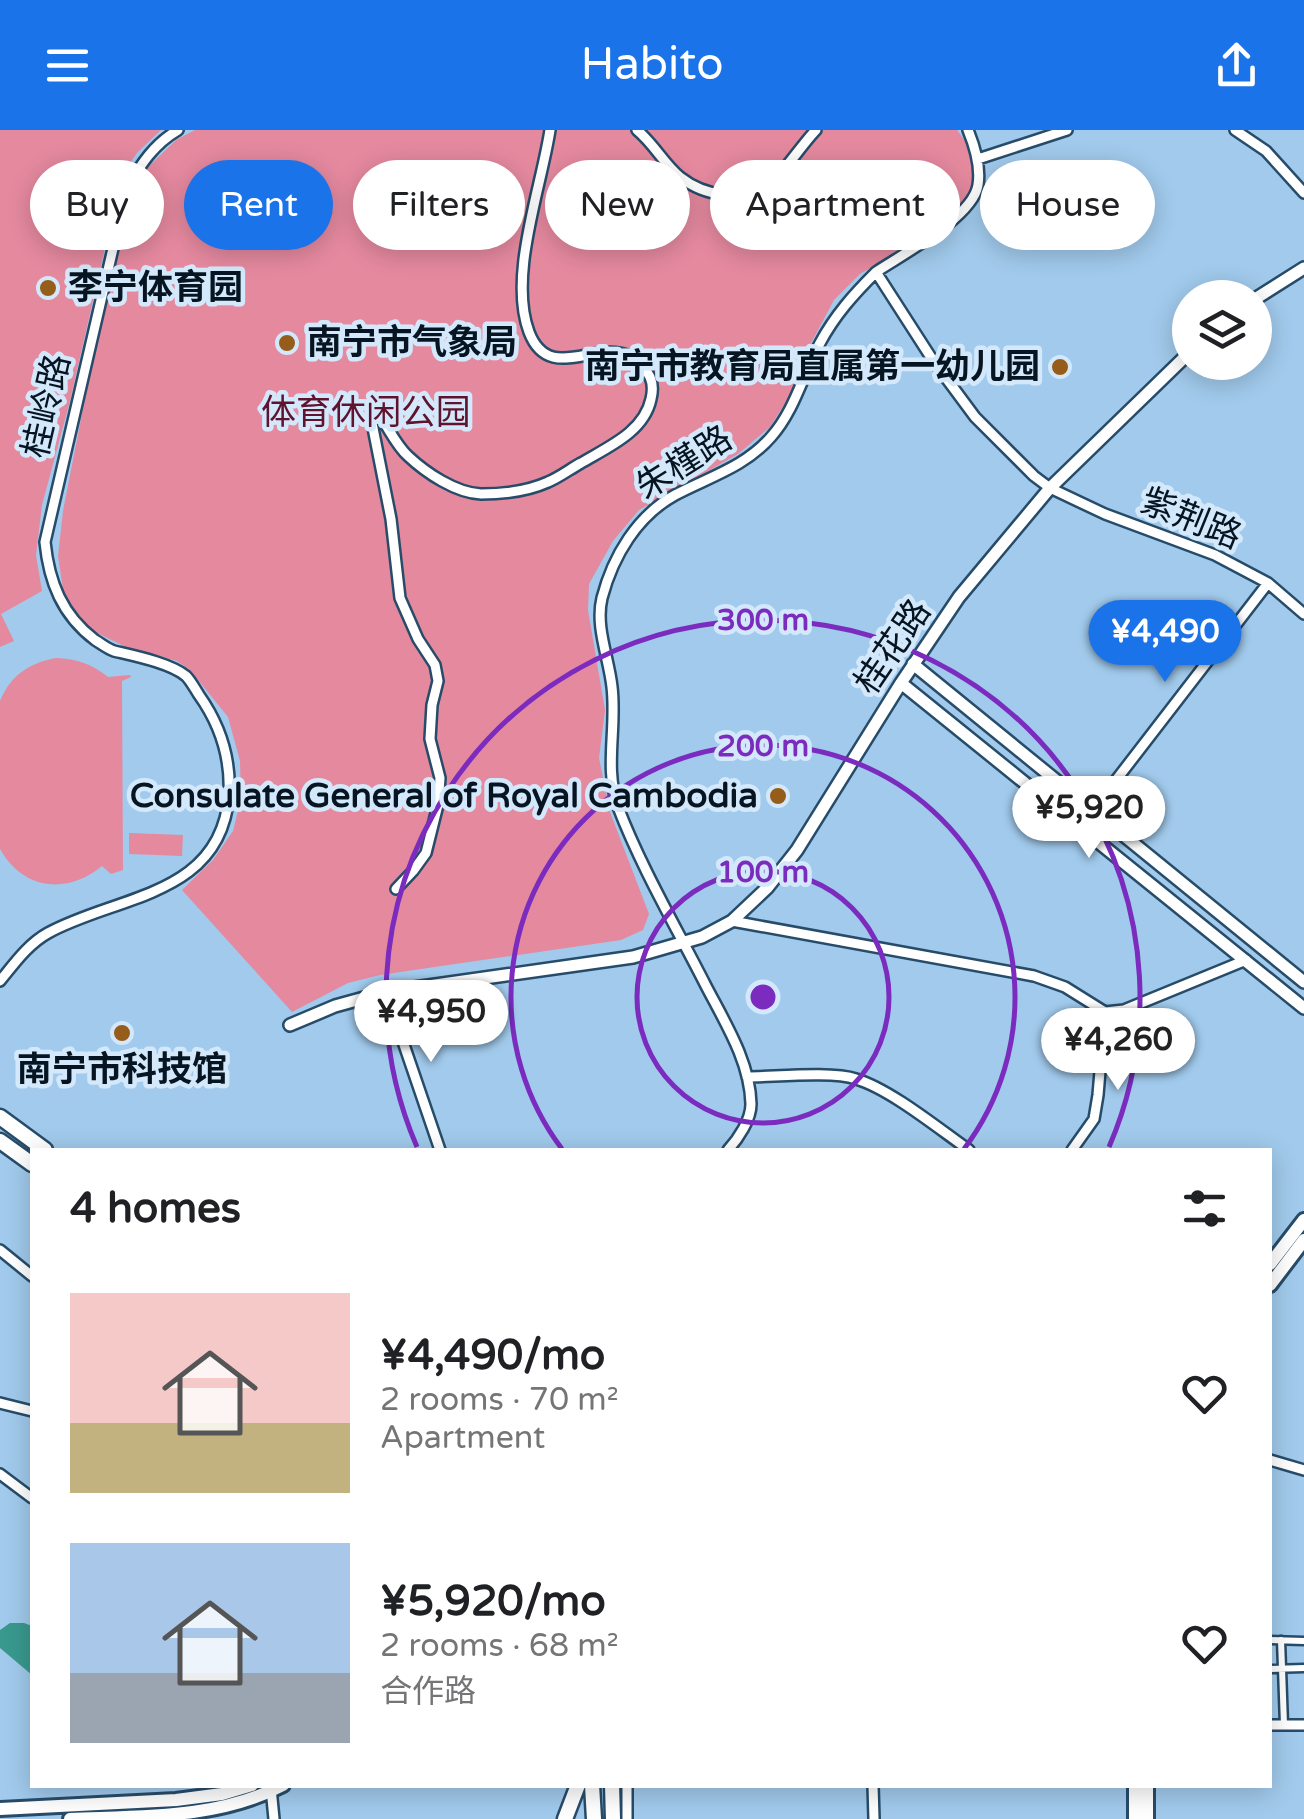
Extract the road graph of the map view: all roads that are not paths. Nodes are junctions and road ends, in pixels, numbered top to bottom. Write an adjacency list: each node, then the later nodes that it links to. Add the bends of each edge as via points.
1 (178, 130): 24 (street, 桂岭路, via 145,158 127,188 47,557 57,598 75,624 108,649 186,676 224,739 228,807 218,838 176,881 44,935)
2 (550, 130): 20 (street, via 527,235 522,301 528,329 550,358 624,353 651,378 649,412 626,437 546,483 501,494 448,483 406,455 382,418 372,423 400,598 438,681 430,739 440,778 438,805 426,852)
3 (637, 130): 4 (street, via 682,179 714,194 742,195 770,184)
4 (816, 130)
5 (968, 130): 8 (street)
6 (1066, 130): 8 (street)
7 (1235, 130): 9 (street, via 1266,151)
8 (978, 158): 11 (street, via 975,198 959,216)
9 (1304, 193)
10 (1304, 268): 12 (street)
11 (876, 272): 14 (street, via 975,417); 22 (street, 朱槿路, via 819,344 771,437 746,460 646,516 626,540 601,600 616,803)
12 (1272, 288)
13 (1172, 369): 14 (street, 桂花路)
14 (1050, 488): 15 (street, 紫荆路, via 1215,554); 17 (street, 桂花路)
15 (1268, 584): 16 (street, 紫荆路); 19 (street)
16 (1304, 614)
17 (912, 664): 18 (street, 桂花路); 19 (street)
18 (901, 683): 21 (street, 桂花路, via 797,850); 23 (street)
19 (1093, 810): 25 (street)
20 (396, 889)
21 (732, 921): 22 (street, 桂花路); 28 (street, via 1034,976)
22 (684, 943): 26 (street, 桂花路, via 633,957); 30 (street, 朱槿路)
23 (1246, 960): 27 (street); 28 (street)
24 (0, 982)
25 (1304, 982)
26 (386, 992): 29 (street, 桂花路); 34 (street)
27 (1304, 1008)
28 (1105, 1012): 37 (street, via 1094,1119)
29 (290, 1025)
30 (747, 1077): 35 (street, 朱槿路, via 751,1108); 36 (street, via 854,1078)
31 (0, 1117): 33 (main road)
32 (0, 1140): 38 (main road)
33 (42, 1148)
34 (439, 1148)
35 (730, 1148)
36 (966, 1148)
37 (1073, 1148)
38 (30, 1162)
39 (1304, 1220): 42 (main road)
40 (1304, 1240): 44 (main road)
41 (0, 1250): 43 (street)
42 (1272, 1261)
43 (30, 1274)
44 (1272, 1282)
45 (0, 1403): 46 (street)
46 (30, 1410)
47 (1272, 1461): 48 (street)
48 (1304, 1470)
49 (0, 1474): 50 (street)
50 (30, 1496)
51 (1272, 1640): 52 (street)
52 (1281, 1640): 53 (street); 55 (street)
53 (1304, 1641)
54 (1272, 1668): 55 (street)
55 (1282, 1668): 56 (street); 58 (street)
56 (1304, 1668)
57 (1272, 1725): 58 (street)
58 (1284, 1725): 59 (street)
59 (1304, 1725)
60 (240, 1788): 70 (main road, via 200,1798)
61 (273, 1788): 71 (main road, via 248,1801 194,1812)
62 (275, 1788): 72 (street)
63 (577, 1788): 73 (main road)
64 (592, 1788): 74 (main road)
65 (612, 1788): 75 (main road)
66 (627, 1788): 76 (street)
67 (874, 1788): 77 (street)
68 (1135, 1788): 78 (main road)
69 (1147, 1788): 79 (main road)
70 (0, 1809)
71 (70, 1819)
72 (274, 1819)
73 (565, 1819)
74 (594, 1819)
75 (613, 1819)
76 (627, 1819)
77 (874, 1819)
78 (1135, 1819)
79 (1147, 1819)

